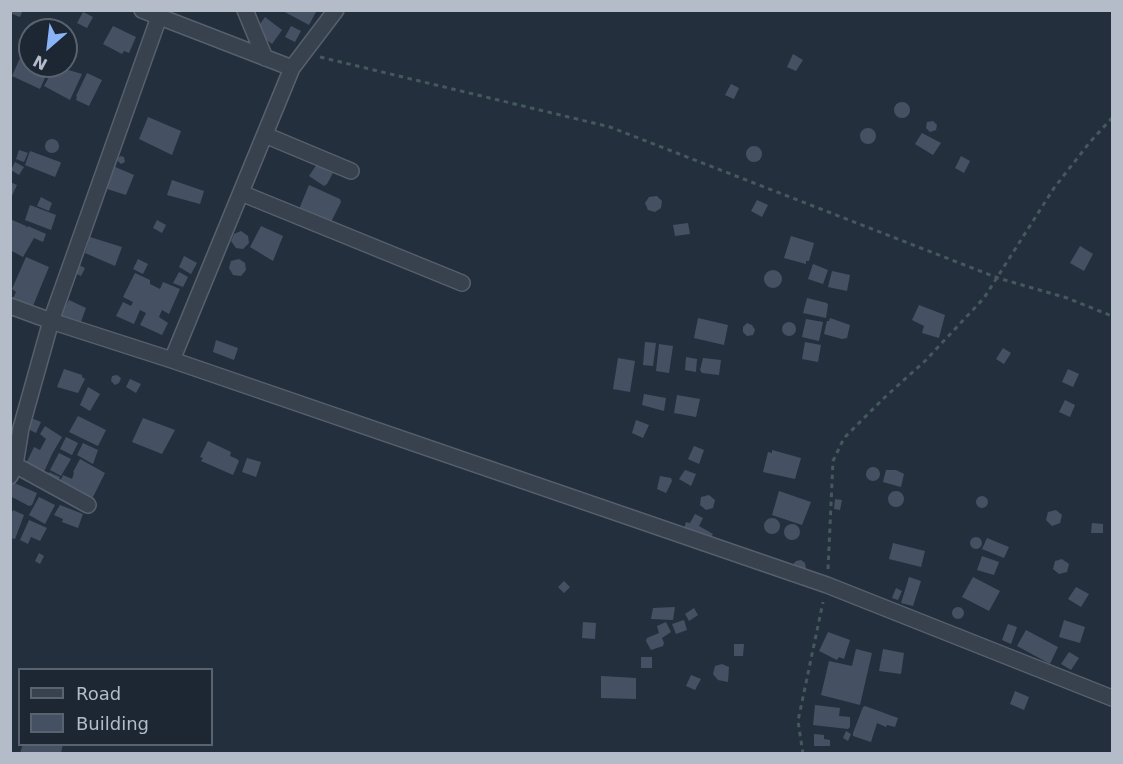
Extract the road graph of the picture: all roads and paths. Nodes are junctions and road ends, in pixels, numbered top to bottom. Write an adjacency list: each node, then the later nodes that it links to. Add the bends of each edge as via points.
1 (141, 10): 4 (street)
2 (244, 10): 6 (street)
3 (336, 10): 5 (street)
4 (159, 17): 6 (street); 16 (street)
5 (304, 52): 7 (street); 12 (path, via 610,127)
6 (265, 58): 7 (street)
7 (292, 68): 9 (street)
8 (1113, 118): 12 (path, via 1054,188)
9 (265, 135): 10 (street); 11 (street)
10 (351, 171)
11 (241, 193): 13 (street); 17 (street)
12 (998, 278): 15 (path); 20 (path, via 957,328 844,438 833,461)
13 (462, 283)
14 (10, 306): 16 (street)
15 (1113, 316)
16 (51, 321): 17 (street); 18 (street)
17 (172, 360): 20 (street)
18 (13, 471): 19 (street)
19 (88, 505)
20 (827, 585): 21 (street); 22 (path, via 798,721)
21 (1113, 698)
22 (803, 753)

